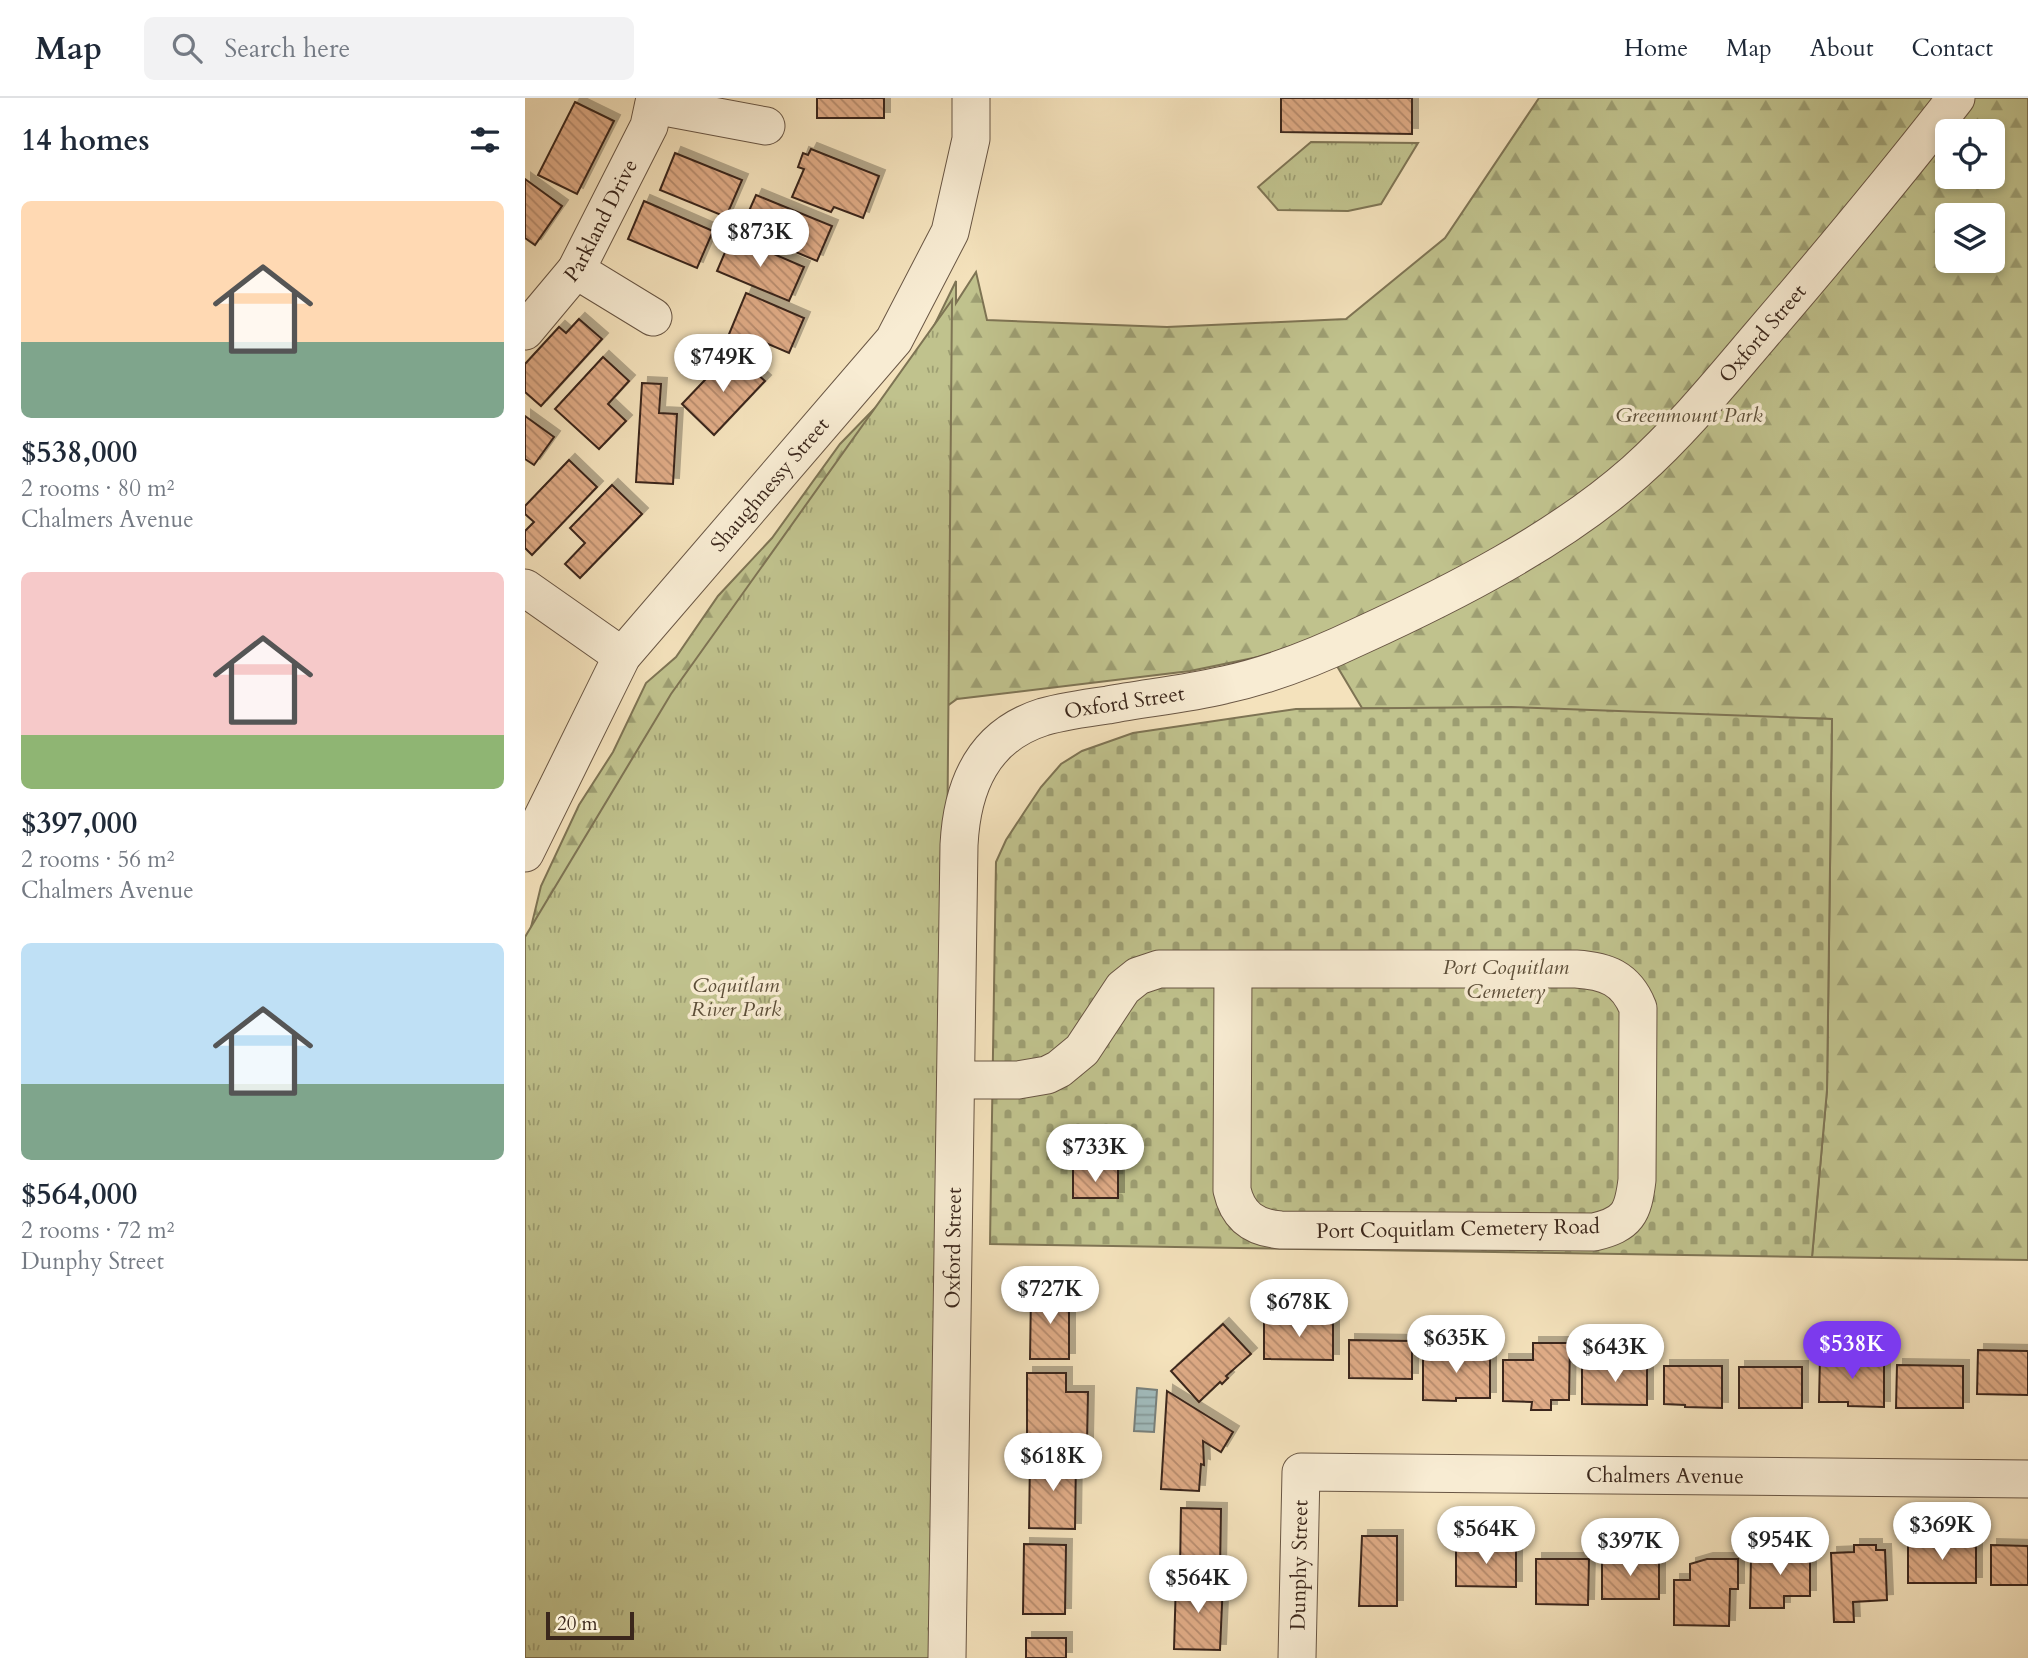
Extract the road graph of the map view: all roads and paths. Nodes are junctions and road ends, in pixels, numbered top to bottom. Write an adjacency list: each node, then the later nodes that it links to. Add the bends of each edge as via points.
1 (971, 98): 9 (street, Shaughnessy Street, via 971,139 950,232 894,340)
2 (1956, 98): 12 (street, Oxford Street, via 1703,402 1635,472 1579,516 1429,603 1304,660 1224,685 1044,717 996,746 974,776 960,830)
3 (655, 102): 4 (street); 5 (street, Parkland Drive, via 649,126)
4 (766, 126)
5 (576, 270): 6 (street); 7 (street, Parkland Drive)
6 (653, 317)
7 (525, 331)
8 (525, 588): 9 (street)
9 (622, 656): 10 (street, Shaughnessy Street)
10 (525, 853)
11 (1233, 968): 11 (street, Port Coquitlam Cemetery Road, via 1576,969 1618,980 1638,1008 1637,1180 1629,1214 1621,1223 1594,1232 1281,1230 1255,1225 1239,1210 1233,1190); 12 (street, Port Coquitlam Cemetery Road, via 1159,969 1138,976 1118,995 1082,1050 1047,1075)
12 (956, 1080): 15 (street, Oxford Street)
13 (1301, 1472): 14 (street, Chalmers Avenue); 16 (street, Dunphy Street)
14 (2028, 1479)
15 (947, 1658)
16 (1297, 1658)

